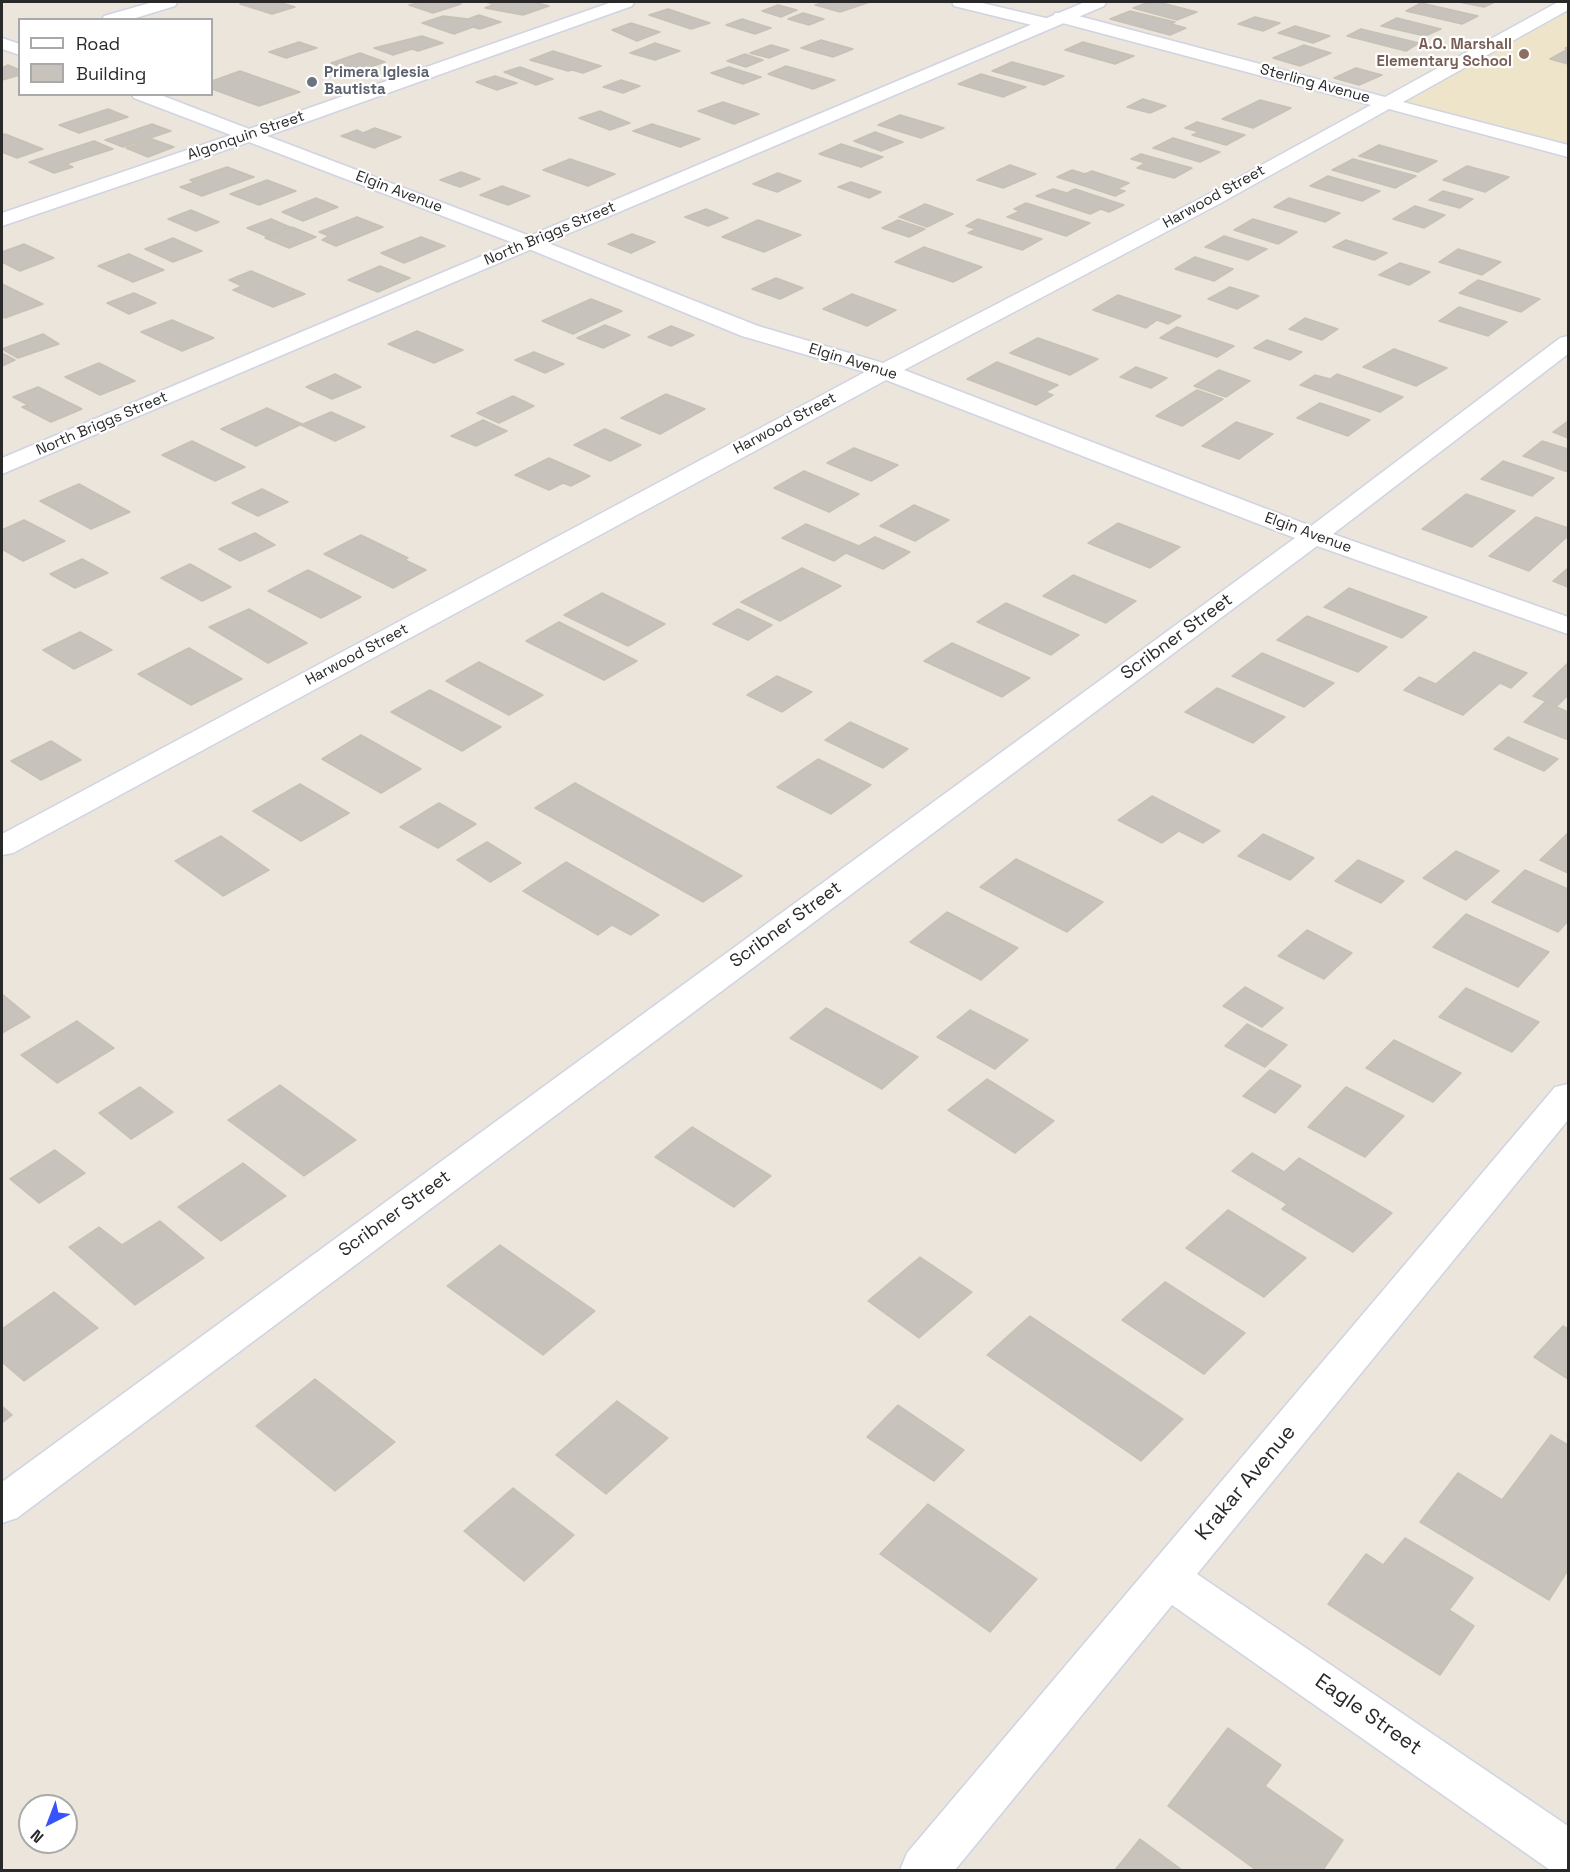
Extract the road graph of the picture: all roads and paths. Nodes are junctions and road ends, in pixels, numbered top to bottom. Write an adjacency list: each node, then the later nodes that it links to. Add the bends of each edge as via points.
1 (169, 2): 6 (street)
2 (626, 2): 10 (street, Algonquin Street)
3 (960, 2): 7 (street, Sterling Avenue)
4 (1098, 2): 7 (street, North Briggs Street)
5 (1569, 3): 9 (street, Harwood Street)
6 (117, 18)
7 (1053, 20): 9 (street, Sterling Avenue); 13 (street, North Briggs Street)
8 (145, 96): 10 (street, Elgin Avenue)
9 (1385, 102): 11 (street, Sterling Avenue); 15 (street, Harwood Street, via 1212,200)
10 (251, 135): 12 (street, Algonquin Street); 13 (street, Elgin Avenue)
11 (1569, 151)
12 (2, 220)
13 (531, 243): 15 (street, Elgin Avenue, via 750,331); 16 (street, North Briggs Street)
14 (1569, 343): 17 (street, Scribner Street)
15 (885, 371): 17 (street, Elgin Avenue); 19 (street, Harwood Street)
16 (2, 467)
17 (1314, 536): 18 (street, Elgin Avenue); 21 (street, Scribner Street)
18 (1569, 626)
19 (2, 846)
20 (1569, 1096): 22 (street, Krakar Avenue)
21 (2, 1505)
22 (1167, 1577): 23 (street, Eagle Street); 24 (street, Krakar Avenue)
23 (1569, 1854)
24 (924, 1870)

